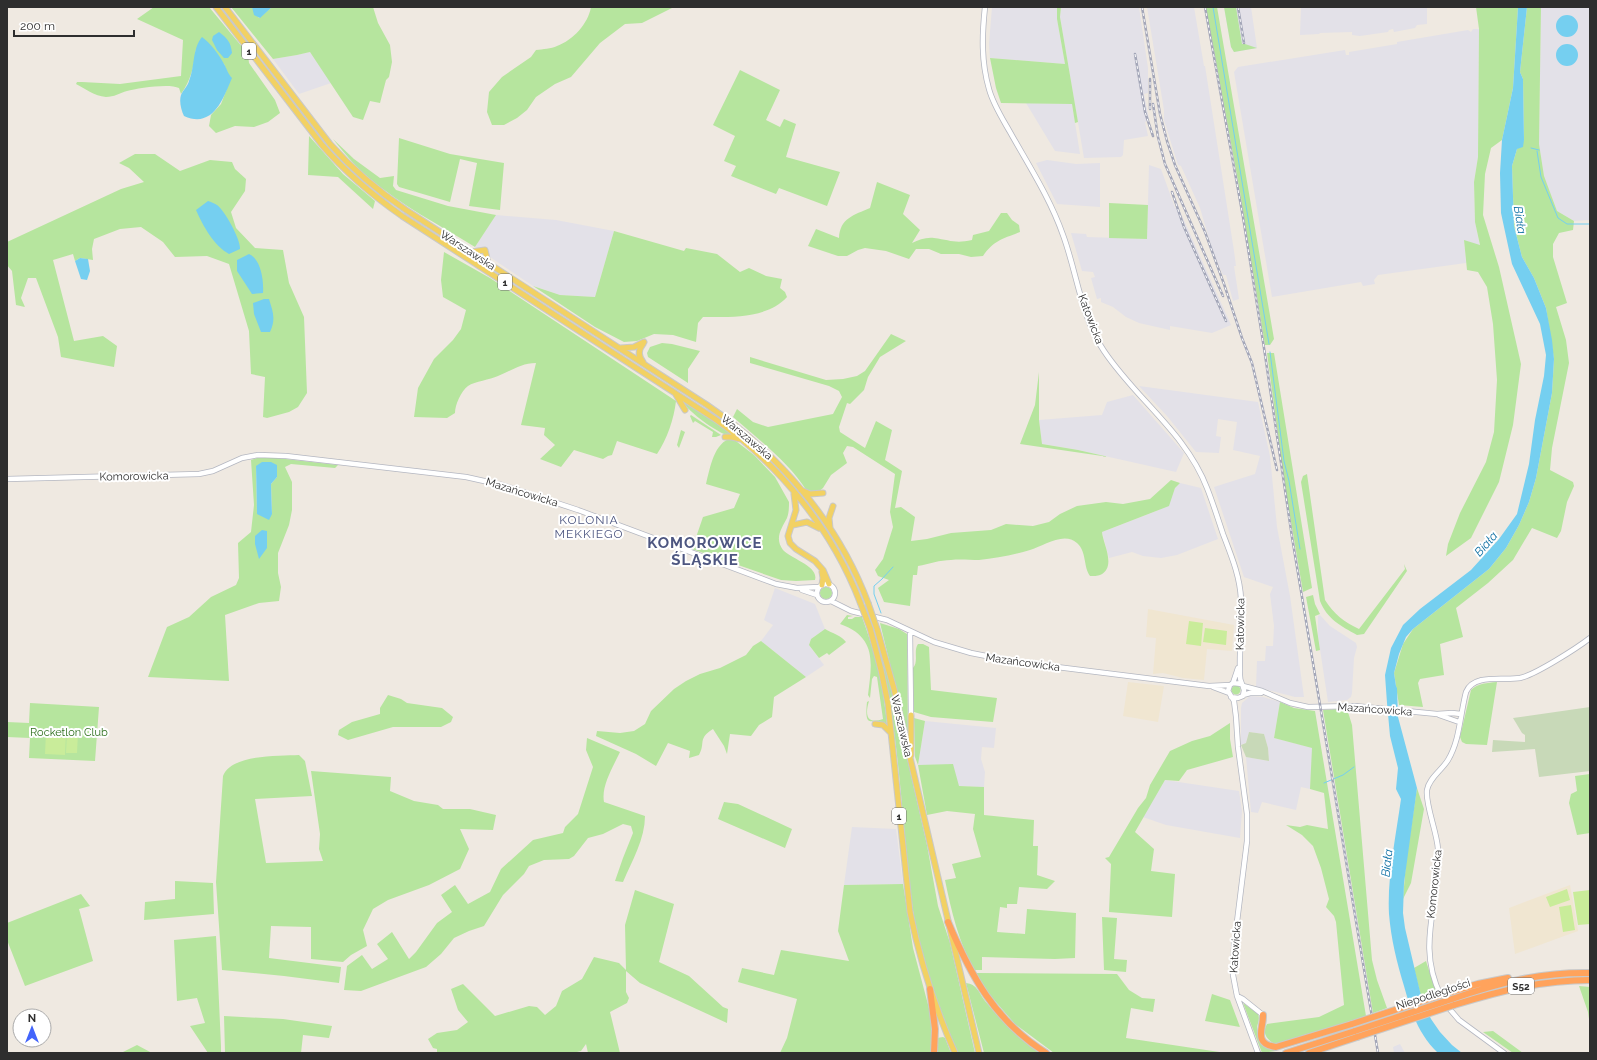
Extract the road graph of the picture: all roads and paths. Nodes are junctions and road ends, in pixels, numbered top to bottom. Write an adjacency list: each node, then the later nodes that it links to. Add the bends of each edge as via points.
1 (216, 7): 8 (main road, Warszawska / 1, via 322,145 341,167 368,191 402,216)
2 (225, 7): 4 (main road, Warszawska / 1, via 330,144 350,166 396,203)
3 (985, 7): 31 (street, Katowicka, via 982,53 989,90 1054,212 1094,332 1113,363 1191,456 1207,488 1238,582 1242,610)
4 (471, 252): 5 (main road, Warszawska / 1); 5 (main road, via 485,250)
5 (488, 263): 6 (main road, Warszawska / 1)
6 (618, 347): 7 (main road, Warszawska / 1); 7 (main road, via 631,348 644,342 639,354)
7 (646, 365): 14 (main road, Warszawska / 1, via 743,431)
8 (674, 391): 9 (main road); 11 (main road, Warszawska / 1)
9 (685, 410)
10 (725, 437): 11 (main road)
11 (743, 440): 15 (main road, Warszawska / 1)
12 (258, 455): 13 (street, Komorowicka, via 242,458 213,471 199,474); 24 (street, Mazańcowicka, via 466,477 496,484 610,521 769,582)
13 (7, 479)
14 (800, 489): 16 (main road, via 810,494); 19 (main road, Warszawska / 1)
15 (794, 491): 18 (main road, via 796,510); 20 (main road, Warszawska / 1)
16 (824, 493)
17 (833, 506): 19 (main road, via 829,518)
18 (793, 524): 20 (main road, via 807,522); 21 (main road, via 788,536 790,543)
19 (830, 529): 45 (main road, Warszawska / 1, bridge, via 856,573 877,628)
20 (823, 531): 44 (main road, Warszawska / 1, bridge, via 844,566 870,628 885,686)
21 (820, 567): 22 (main road, via 825,572); 23 (main road, via 823,576)
22 (829, 584): 23 (street); 26 (street, via 834,588)
23 (820, 586): 24 (street, Mazańcowicka); 25 (street)
24 (797, 588): 25 (street, Mazańcowicka)
25 (817, 595): 27 (street, via 823,602)
26 (835, 596): 27 (street); 28 (street)
27 (831, 601): 28 (street, Mazańcowicka)
28 (844, 608): 29 (street, Mazańcowicka, via 882,618)
29 (910, 631): 34 (street, Mazańcowicka, via 946,646 984,656); 40 (street)
30 (1590, 638): 39 (street, Komorowicka, via 1531,675 1518,679 1474,683 1466,692)
31 (1240, 660): 32 (street, Katowicka); 33 (street, Katowicka)
32 (1232, 684): 33 (street); 34 (street, Mazańcowicka); 36 (street)
33 (1242, 685): 35 (street, Mazańcowicka); 37 (street)
34 (1209, 686): 36 (street, Mazańcowicka)
35 (1267, 694): 37 (street, Mazańcowicka, via 1250,693); 38 (street, Mazańcowicka, via 1308,707 1343,705)
36 (1230, 695): 37 (street, via 1235,698); 41 (street, Katowicka, via 1234,701)
37 (1242, 696): 41 (street, Katowicka, via 1238,700)
38 (1437, 714): 39 (street, Mazańcowicka); 42 (street, Mazańcowicka)
39 (1461, 714): 42 (street, Komorowicka)
40 (911, 715): 45 (main road)
41 (1236, 717): 50 (street, Katowicka, via 1248,823 1233,956 1232,975)
42 (1459, 722): 60 (street, Komorowicka, via 1449,758 1427,788 1438,855 1429,935 1430,963 1445,1005)
43 (875, 724): 44 (main road, via 883,725)
44 (891, 733): 49 (main road, Warszawska / 1, via 908,898 916,942)
45 (911, 764): 46 (main road, Warszawska / 1)
46 (948, 922): 55 (main road, Warszawska / 1); 56 (highway, via 964,960 992,1006 1019,1034)
47 (1590, 973): 51 (highway, Niepodległości / S52, via 1534,976)
48 (1590, 980): 51 (highway, Niepodległości / S52, via 1526,985)
49 (930, 988): 53 (highway, via 935,1029); 54 (main road, Warszawska / 1)
50 (1237, 996): 52 (street); 57 (street, Katowicka)
51 (1452, 999): 52 (highway, bridge, via 1352,1024 1276,1047 1265,1043 1262,1038 1260,1033); 58 (highway, Niepodległości / S52, bridge); 59 (highway, Niepodległości / S52, bridge)
52 (1263, 1015)
53 (934, 1053)
54 (955, 1053)
55 (979, 1053)
56 (1046, 1053)
57 (1258, 1053)
58 (1286, 1053)
59 (1309, 1053)
60 (1504, 1053)

